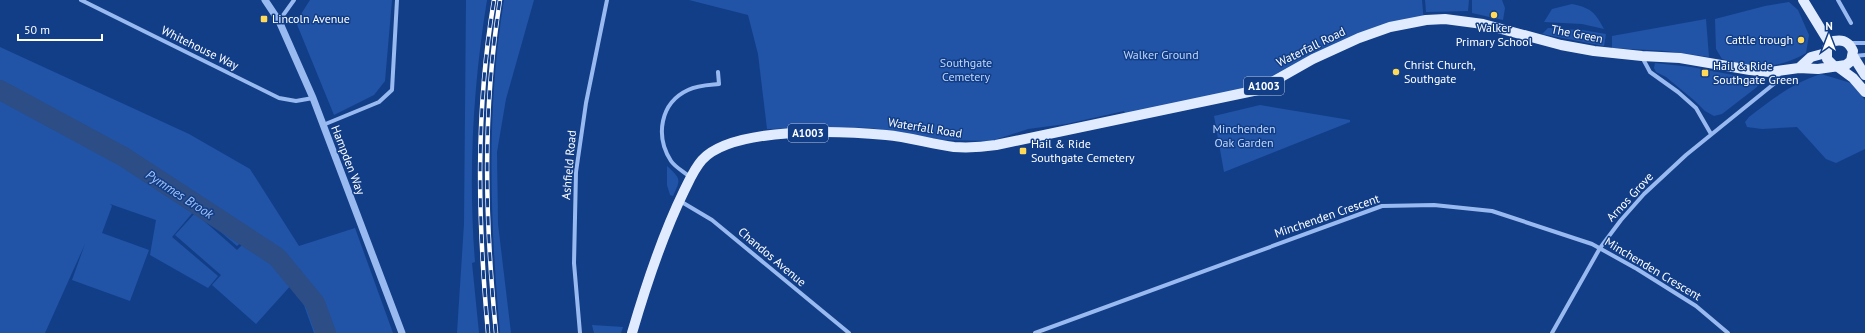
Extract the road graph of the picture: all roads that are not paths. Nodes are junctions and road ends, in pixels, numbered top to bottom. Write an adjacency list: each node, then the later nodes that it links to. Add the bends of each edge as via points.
1 (82, 0): 23 (street, Whitehouse Way, via 279,98)
2 (265, 0): 8 (street, Hampden Way)
3 (294, 0): 8 (street)
4 (397, 0): 24 (street, via 392,90 379,102)
5 (607, 0): 30 (street, Ashfield Road, via 586,104 576,172 574,263)
6 (1803, 0): 13 (main road)
7 (1838, 0): 9 (street)
8 (279, 21): 23 (street, Hampden Way)
9 (1851, 23)
10 (1390, 28): 15 (main road, The Green / A1003, via 1426,20 1465,21 1582,50); 26 (main road, Waterfall Road / A1003, via 1359,38 1319,56 1258,90 1226,98 981,147 955,147 881,134 776,135 724,145 702,160)
11 (1848, 43): 12 (street); 13 (main road, via 1839,40); 16 (main road, via 1853,51)
12 (1865, 43)
13 (1828, 48): 17 (main road, via 1827,59); 18 (main road, The Green / A1003, via 1811,57)
14 (1865, 55): 16 (street)
15 (1642, 56): 20 (main road, The Green / A1003, via 1680,58 1750,70); 25 (street, via 1650,72 1696,108)
16 (1852, 56): 17 (main road, via 1846,65); 21 (main road)
17 (1836, 66): 18 (main road, via 1818,69); 22 (main road, via 1853,78)
18 (1799, 68): 20 (main road, The Green / A1003)
19 (718, 72): 26 (street, via 719,84 689,89 668,106 662,118 663,140 672,162)
20 (1780, 72): 25 (street, via 1774,83)
21 (1865, 75)
22 (1865, 92)
23 (313, 98): 24 (street, Hampden Way)
24 (323, 125): 29 (street, Hampden Way)
25 (1711, 134): 28 (street, Arnos Grove, via 1644,194)
26 (691, 177): 27 (main road, Waterfall Road / A1003)
27 (679, 200): 31 (main road, Waterfall Road / A1003, via 664,236); 32 (street, Chandos Avenue, via 712,220)
28 (1600, 248): 33 (street, Minchenden Crescent, via 1492,211 1434,205 1382,206); 34 (street, Arnos Grove); 35 (street, Minchenden Crescent, via 1696,306)
29 (402, 333)
30 (580, 333)
31 (632, 333)
32 (849, 333)
33 (1035, 333)
34 (1552, 333)
35 (1728, 333)

